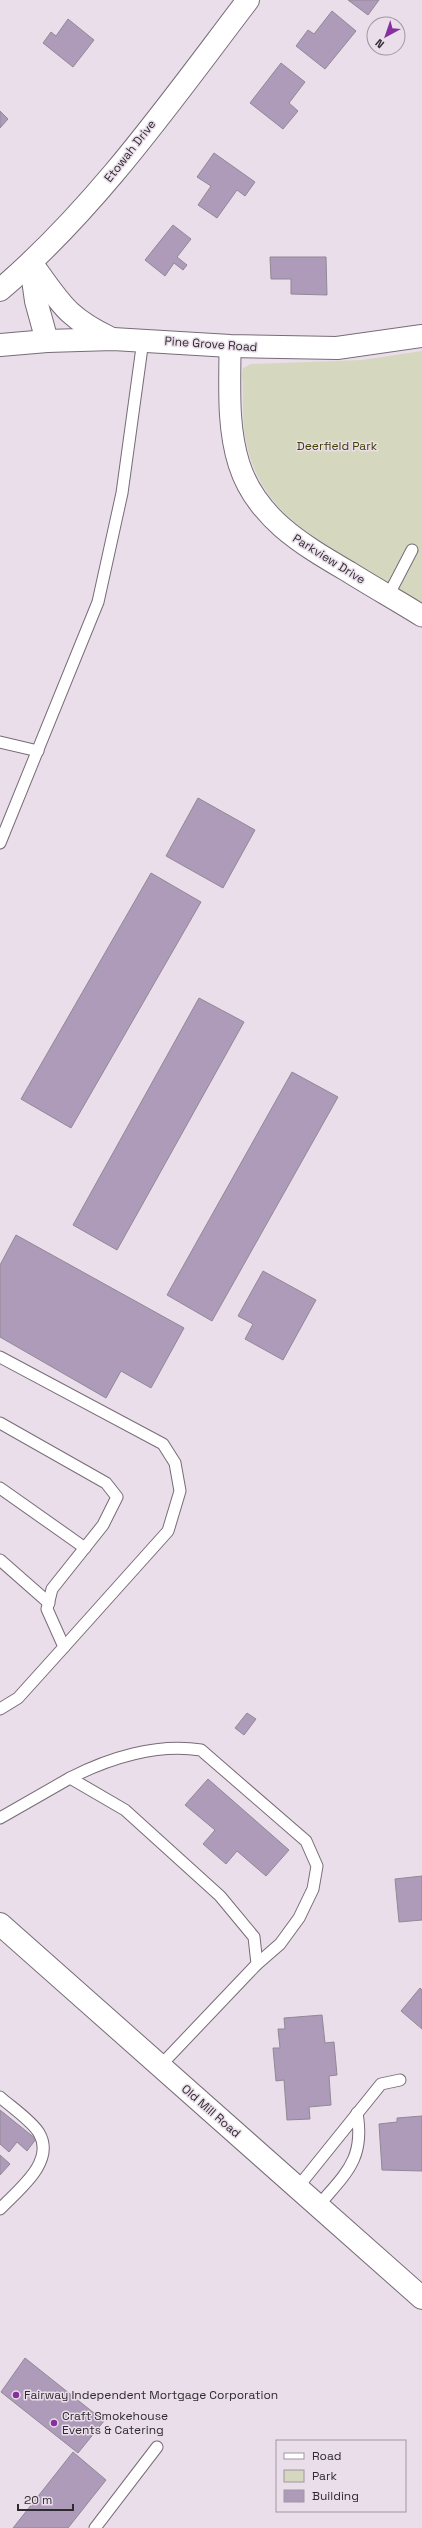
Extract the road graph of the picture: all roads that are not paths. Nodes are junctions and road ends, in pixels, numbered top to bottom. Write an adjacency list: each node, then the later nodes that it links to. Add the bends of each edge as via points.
1 (248, 0): 2 (street, Etowah Drive, via 86,206)
2 (31, 264): 3 (street, Etowah Drive); 5 (street, via 63,308 91,329); 7 (street, via 36,300)
3 (0, 290)
4 (422, 336): 9 (street, Pine Grove Road, via 337,348)
5 (113, 339): 6 (street, Pine Grove Road); 7 (street, Pine Grove Road)
6 (144, 340): 9 (street, Pine Grove Road); 14 (lane, via 122,493 98,602)
7 (47, 341): 8 (street, Pine Grove Road)
8 (0, 345)
9 (230, 346): 11 (street, Parkview Drive, via 232,432 245,481 255,498 267,514 292,536)
10 (412, 550): 11 (lane)
11 (388, 596): 12 (street, Parkview Drive)
12 (422, 616)
13 (0, 742): 14 (lane)
14 (38, 751): 15 (lane)
15 (0, 843)
16 (0, 1357): 22 (lane, via 163,1444 176,1463 180,1491 168,1531)
17 (0, 1423): 19 (lane, via 106,1483 117,1497 103,1524)
18 (0, 1488): 19 (lane)
19 (85, 1548): 21 (lane, via 52,1589)
20 (0, 1560): 21 (lane)
21 (49, 1603): 22 (lane, via 47,1609)
22 (64, 1647): 23 (lane, via 18,1698)
23 (0, 1709)
24 (70, 1778): 25 (lane); 27 (lane, via 124,1810 220,1896 254,1937); 27 (lane, via 88,1769 147,1751 179,1747 201,1750 306,1841 317,1866 313,1889 295,1923 280,1944)
25 (0, 1818)
26 (0, 1924): 28 (street, Old Mill Road)
27 (257, 1964): 28 (lane)
28 (160, 2066): 32 (street, Old Mill Road)
29 (400, 2080): 31 (lane, via 381,2084)
30 (0, 2097): 34 (lane, via 38,2132 44,2147 40,2164)
31 (357, 2113): 32 (lane); 33 (lane, via 360,2133 356,2156)
32 (298, 2187): 33 (street, Old Mill Road)
33 (318, 2205): 35 (street, Old Mill Road)
34 (0, 2210)
35 (422, 2298)
36 (157, 2447): 37 (lane)
37 (95, 2528)

